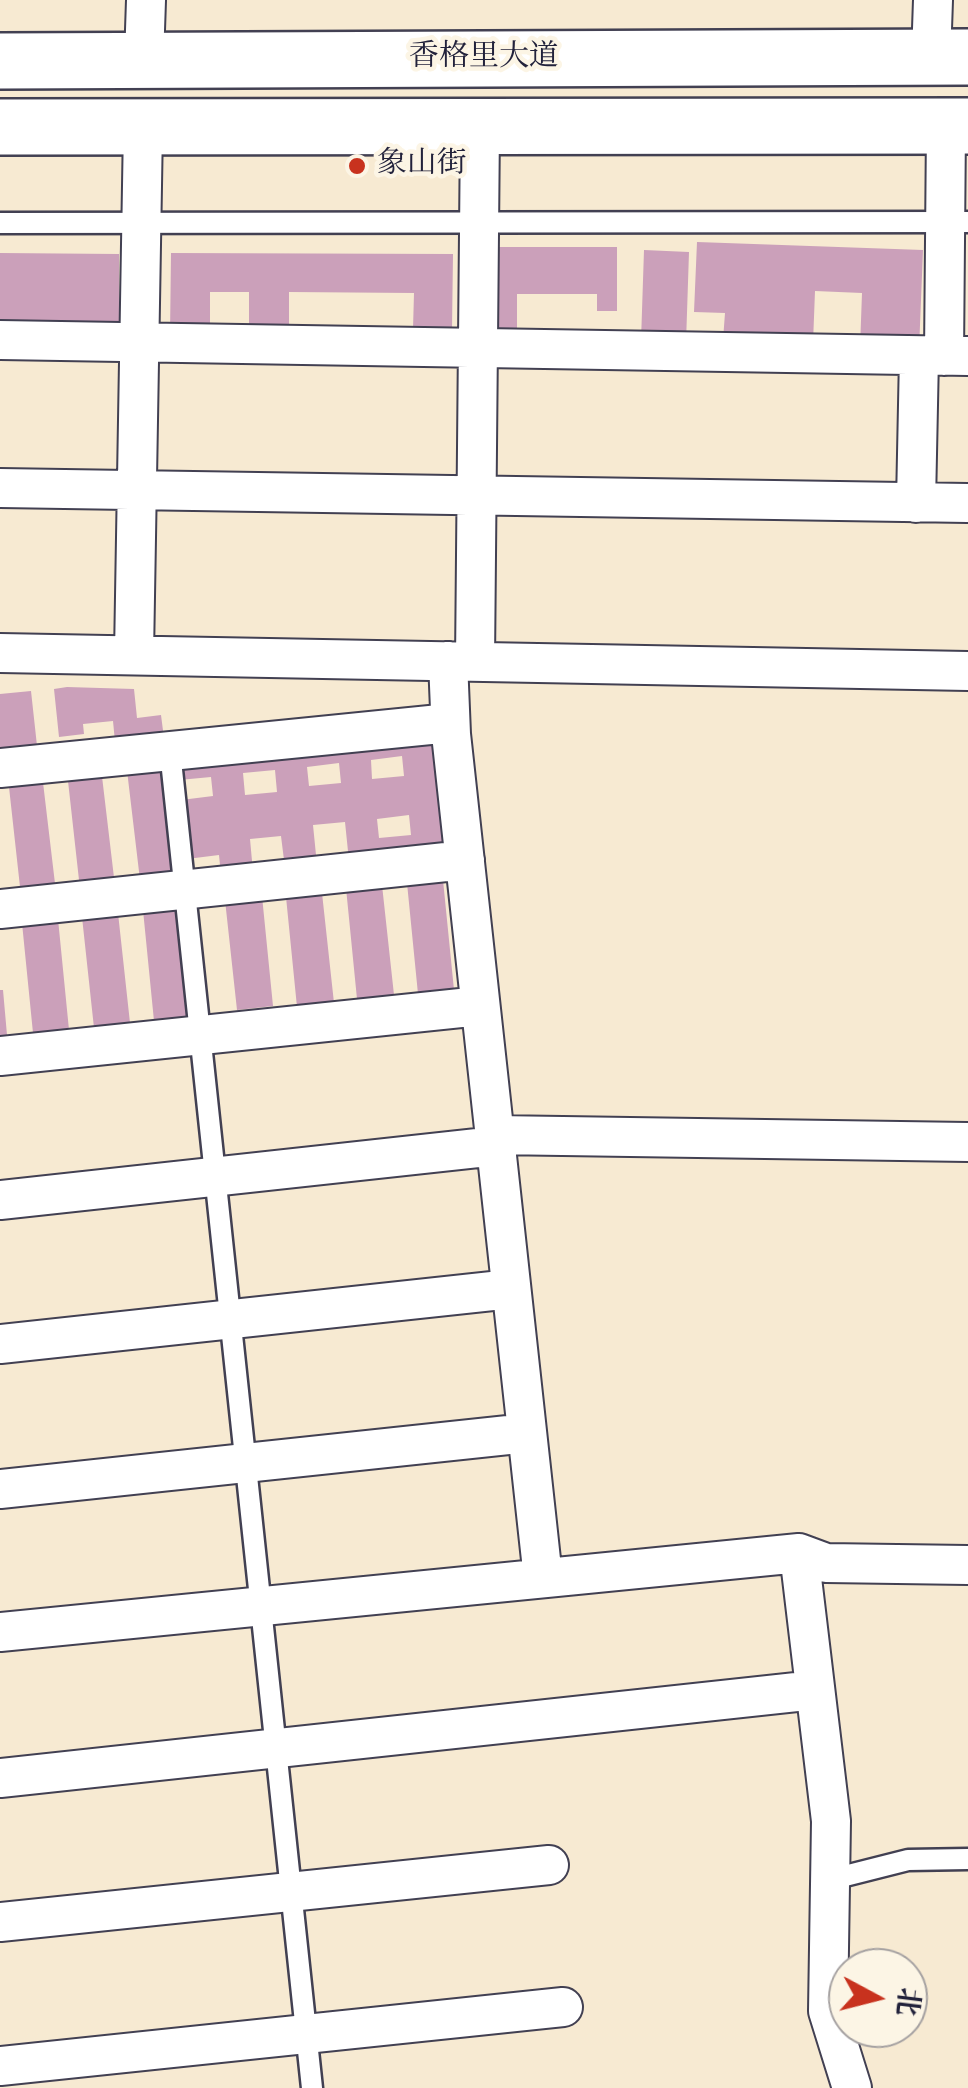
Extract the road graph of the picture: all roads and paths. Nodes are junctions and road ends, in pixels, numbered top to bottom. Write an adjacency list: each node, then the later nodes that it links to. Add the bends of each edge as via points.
1 (146, 0): 5 (street)
2 (933, 0): 3 (street)
3 (950, 58): 5 (main road, 香格里大道)
4 (0, 60): 5 (main road, 香格里大道)
5 (144, 60)
6 (480, 126): 7 (main road); 9 (main road); 12 (street)
7 (957, 126): 13 (street)
8 (0, 127): 9 (main road)
9 (143, 127): 11 (street)
10 (0, 222): 11 (lane)
11 (142, 222): 12 (lane); 15 (street)
12 (480, 222): 13 (lane); 16 (street)
13 (957, 222): 17 (street)
14 (0, 340): 15 (street)
15 (139, 342): 16 (street); 19 (street)
16 (478, 348): 17 (street); 20 (street)
17 (944, 356): 21 (street)
18 (0, 488): 19 (street)
19 (137, 490): 20 (street); 24 (street)
20 (476, 496): 21 (street); 25 (street)
21 (916, 503): 22 (street)
22 (968, 504)
23 (0, 652): 24 (street)
24 (134, 655): 25 (street)
25 (461, 662): 26 (street); 27 (street)
26 (968, 671)
27 (450, 722): 28 (street); 30 (street)
28 (170, 751): 29 (street); 31 (lane)
29 (0, 768)
30 (465, 860): 31 (street); 33 (street)
31 (184, 889): 32 (street); 34 (lane)
32 (0, 909)
33 (480, 1006): 34 (street); 36 (street)
34 (200, 1035): 35 (street); 38 (lane)
35 (0, 1056)
36 (495, 1141): 37 (street); 38 (street); 40 (street)
37 (968, 1142)
38 (215, 1176): 39 (street); 41 (lane)
39 (0, 1200)
40 (511, 1289): 41 (street); 43 (street)
41 (230, 1319): 42 (street); 44 (lane)
42 (0, 1344)
43 (527, 1433): 44 (street); 48 (street)
44 (246, 1463): 45 (street); 49 (lane)
45 (0, 1489)
46 (799, 1553): 47 (street, via 826,1563); 48 (street); 51 (street)
47 (968, 1565)
48 (542, 1578): 49 (street)
49 (261, 1607): 50 (street); 52 (lane)
50 (0, 1632)
51 (815, 1690): 52 (street); 56 (street, via 831,1821)
52 (276, 1748): 53 (street); 57 (lane)
53 (0, 1778)
54 (968, 1859): 56 (lane, via 908,1860)
55 (549, 1865): 57 (street)
56 (829, 1880): 63 (street, via 828,2011)
57 (291, 1892): 58 (street); 60 (lane)
58 (0, 1922)
59 (563, 2007): 60 (street)
60 (306, 2034): 61 (street); 62 (lane)
61 (0, 2066)
62 (312, 2088)
63 (852, 2088)

